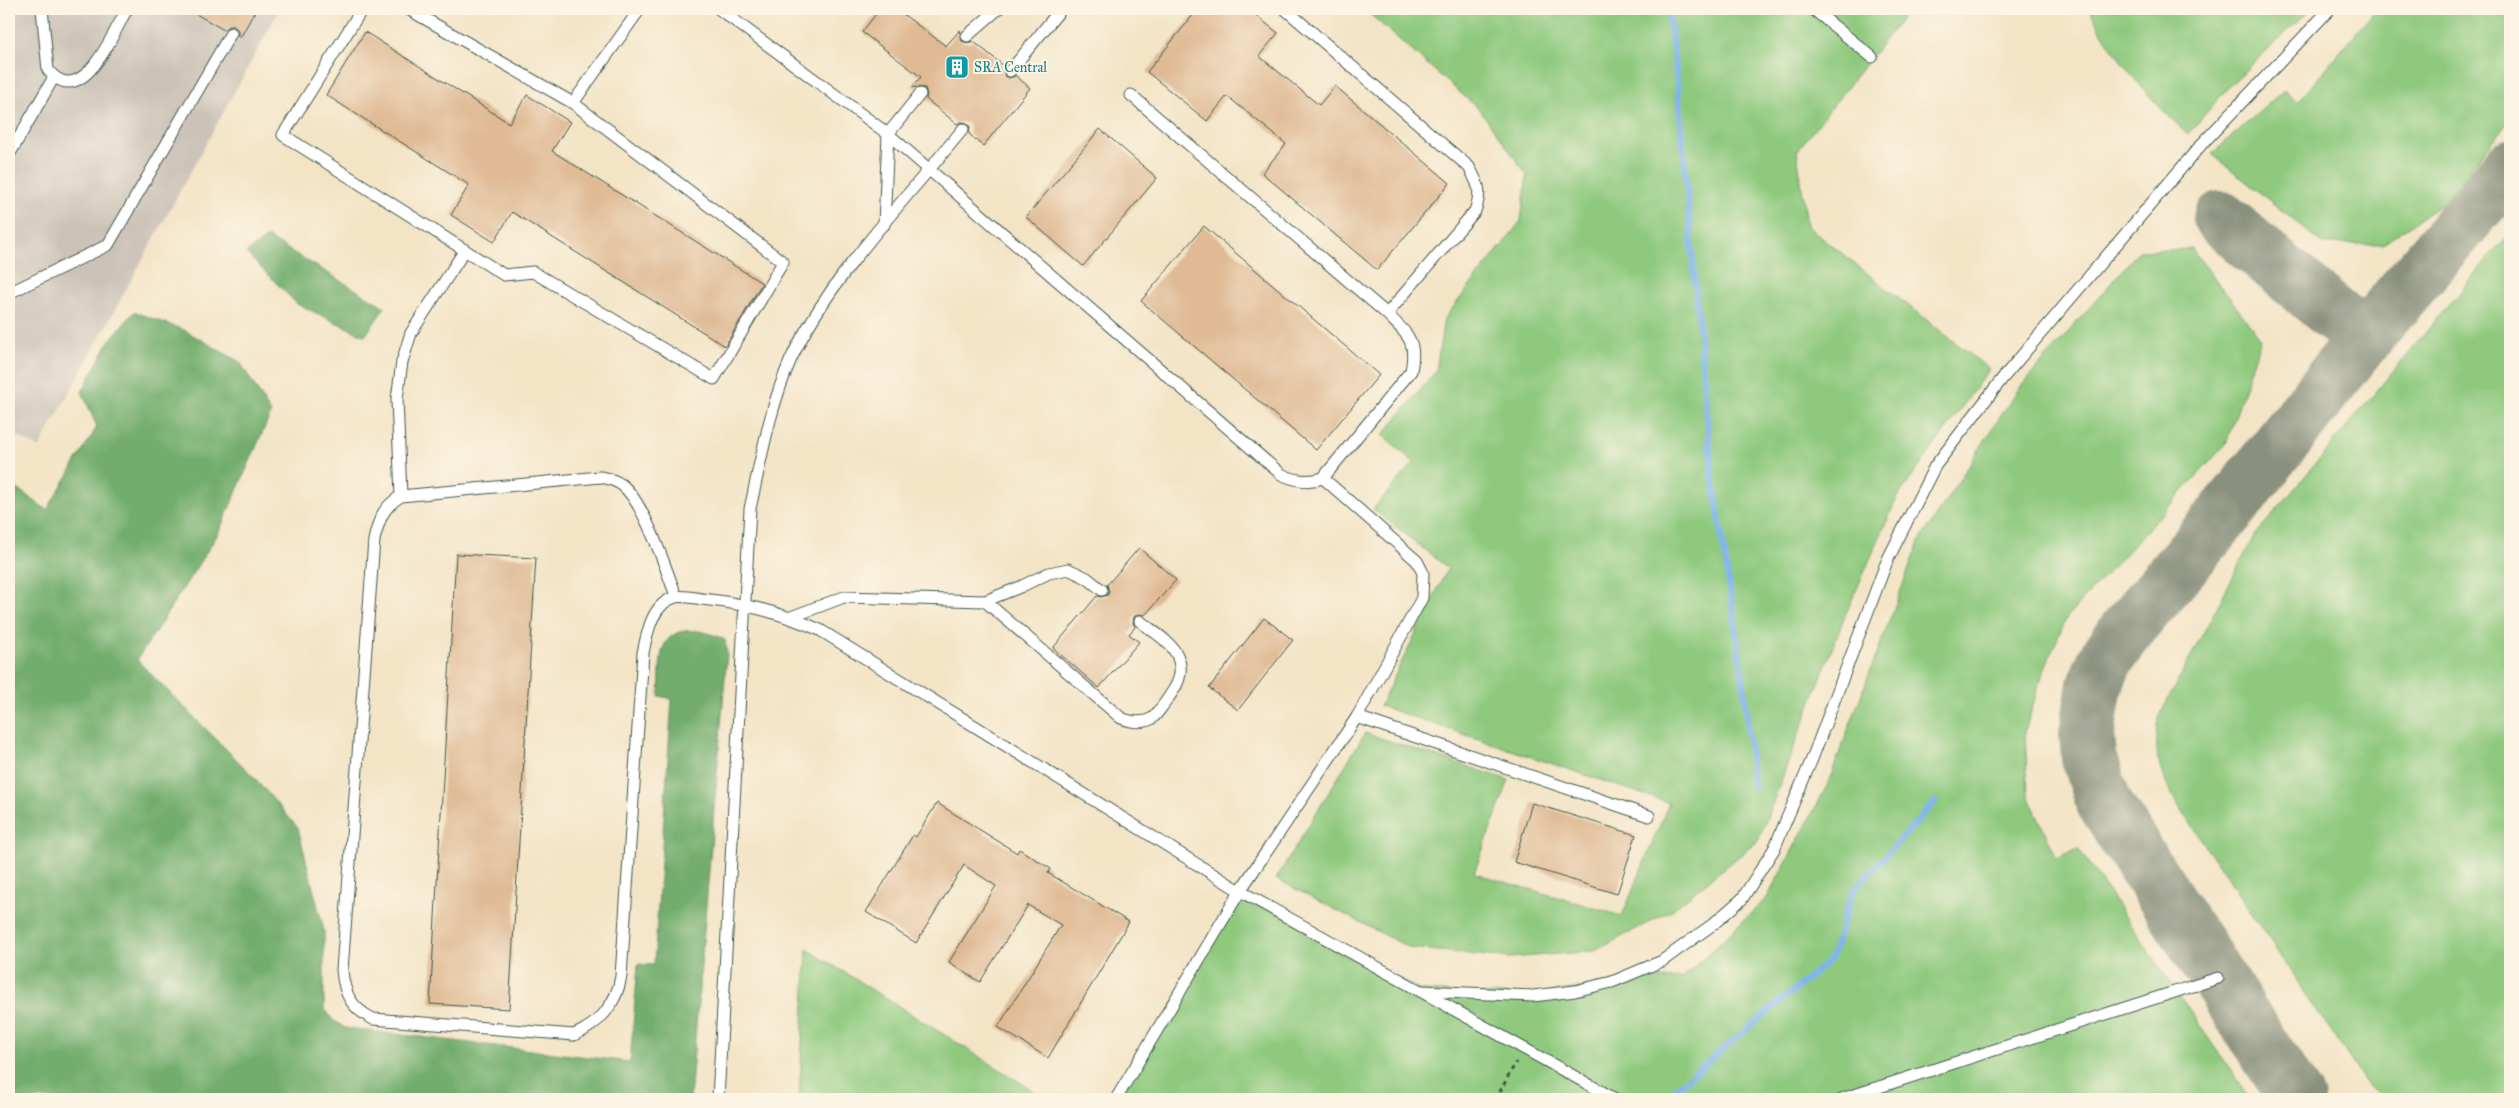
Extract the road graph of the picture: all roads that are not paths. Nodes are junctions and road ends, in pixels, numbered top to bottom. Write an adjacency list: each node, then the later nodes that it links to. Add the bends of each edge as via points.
1 (42, 9): 16 (lane, via 45,59)
2 (127, 9): 16 (lane, via 91,72 70,83)
3 (362, 9): 25 (lane, via 283,135)
4 (408, 9): 19 (lane)
5 (640, 9): 19 (lane)
6 (719, 9): 21 (lane)
7 (998, 9): 13 (lane)
8 (1061, 9): 15 (lane)
9 (1285, 9): 27 (lane, via 1469,166 1478,182 1480,196 1475,212)
10 (1813, 9): 14 (lane)
11 (2330, 9): 40 (lane, via 2201,145 2002,379 1935,466 1888,561 1774,849 1742,899 1662,961 1612,982 1534,996)
12 (231, 33): 26 (lane, via 108,245)
13 (967, 36)
14 (1872, 57)
15 (1010, 71)
16 (54, 77): 22 (lane)
17 (920, 94): 21 (lane)
18 (1131, 95): 27 (lane)
19 (574, 103): 25 (lane, via 783,262 714,379 533,272 504,275)
20 (963, 129): 23 (lane)
21 (888, 134): 23 (lane); 24 (lane)
22 (9, 156)
23 (929, 171): 24 (lane); 28 (lane, via 1281,474 1311,482)
24 (884, 225): 33 (lane, via 829,293 791,359 768,426 750,509)
25 (464, 250): 29 (lane, via 411,333 402,362 398,399)
26 (9, 293)
27 (1387, 314): 28 (lane, via 1410,337 1415,353 1411,371)
28 (1324, 478): 36 (lane, via 1417,561 1423,574 1422,598)
29 (401, 496): 31 (lane, via 600,477 612,479 632,496 655,542); 31 (lane, via 384,509 374,540 342,970 348,1000 360,1013 373,1019 574,1035 590,1028 611,1005 619,991 621,976 644,654 652,618 663,604)
30 (1102, 590): 32 (lane, via 1088,578 1068,569 1049,573)
31 (676, 596): 33 (lane)
32 (985, 601): 34 (lane, via 844,597); 35 (lane, via 1121,718 1130,722 1153,718 1178,686 1181,670 1172,646)
33 (746, 604): 34 (lane); 41 (lane)
34 (791, 617): 38 (lane, via 820,630)
35 (1140, 621)
36 (1357, 717): 37 (lane); 38 (lane)
37 (1649, 816)
38 (1240, 892): 40 (lane); 42 (lane)
39 (2218, 978): 44 (lane)
40 (1421, 991): 43 (lane)
41 (718, 1099)
42 (1116, 1099)
43 (1615, 1099)
44 (1842, 1099)

